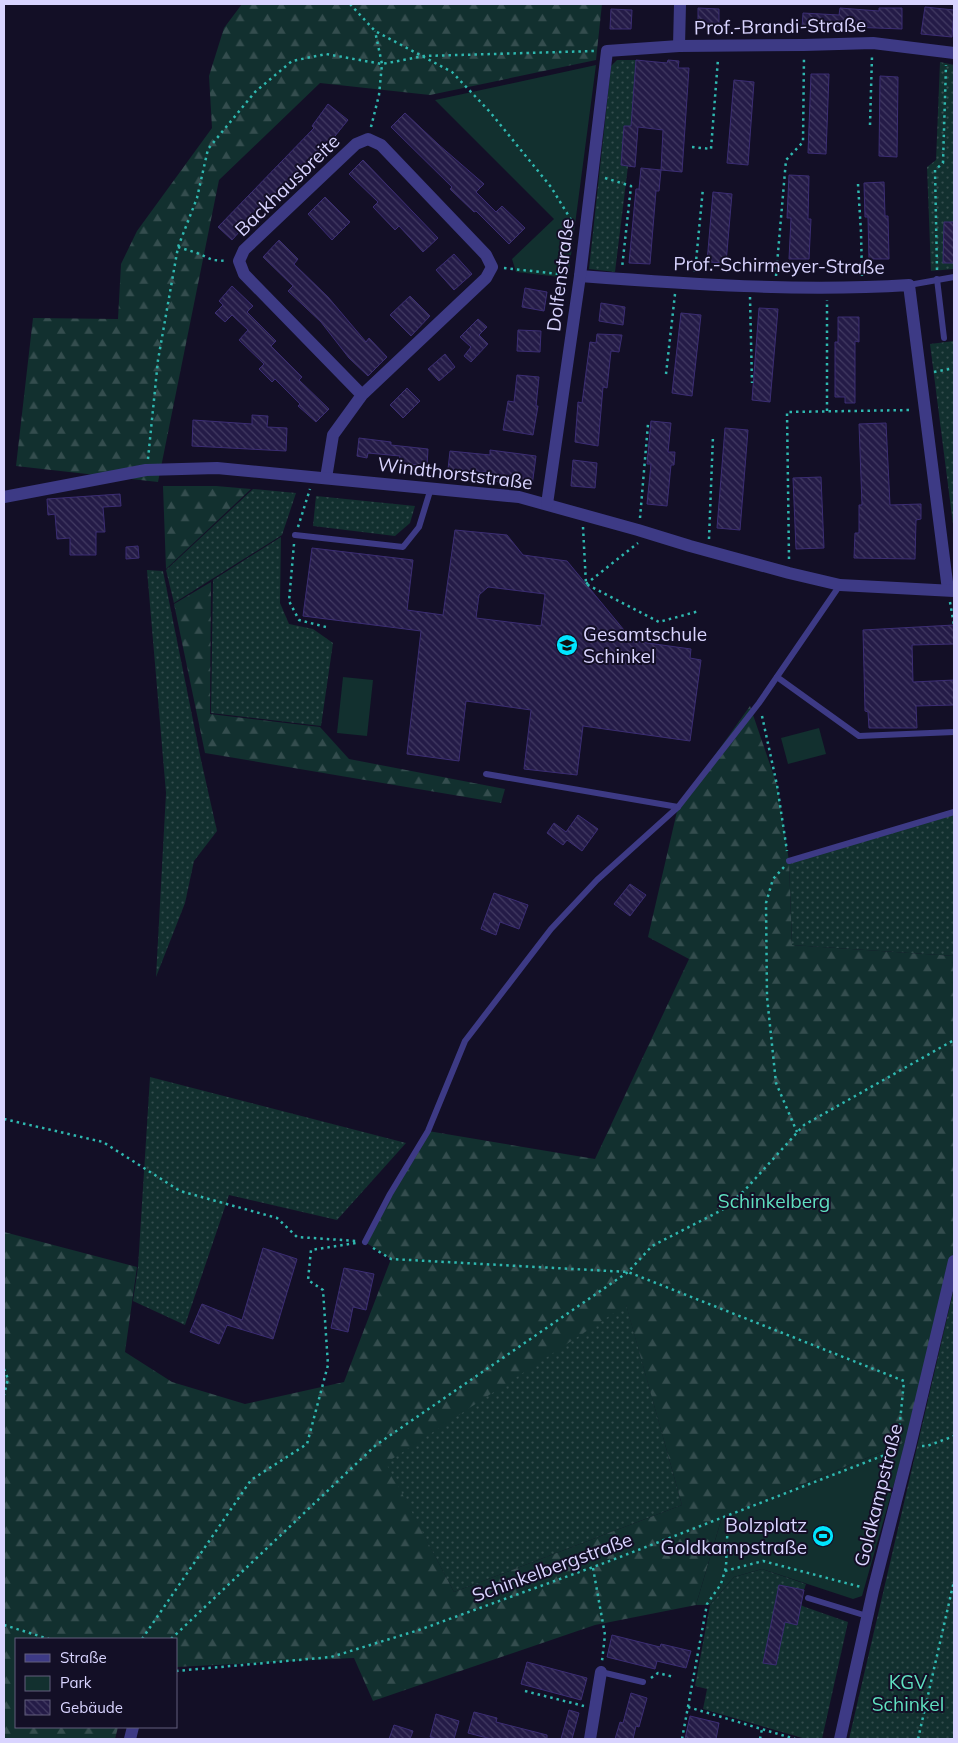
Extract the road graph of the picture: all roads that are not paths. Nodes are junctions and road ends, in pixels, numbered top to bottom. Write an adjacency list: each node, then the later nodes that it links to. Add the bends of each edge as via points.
1 (680, 4): 2 (street)
2 (679, 46): 3 (street, Prof.-Brandi-Straße); 4 (street, Prof.-Brandi-Straße, via 873,43)
3 (606, 51): 5 (street, Dolfenstraße)
4 (950, 52)
5 (580, 276): 8 (street, Prof.-Schirmeyer-Straße, via 775,287); 14 (street, Dolfenstraße)
6 (954, 277): 7 (lane)
7 (937, 279): 8 (lane); 9 (lane)
8 (909, 285): 17 (street, Prof.-Schirmeyer-Straße)
9 (944, 338)
10 (362, 396): 10 (street, Backhausbreite, via 244,274 239,261 244,250 356,144 368,139 381,145 486,255 492,266 486,278); 11 (street, via 333,435)
11 (320, 478): 12 (street, Windthorststraße); 13 (street, Windthorststraße, via 217,468 146,470)
12 (430, 488): 14 (street, Windthorststraße, via 519,497); 15 (lane, via 419,527 403,547)
13 (4, 497)
14 (547, 504): 16 (street, Windthorststraße)
15 (295, 535)
16 (840, 585): 17 (street, Windthorststraße); 18 (lane)
17 (951, 590)
18 (777, 677): 19 (lane, via 859,736); 21 (lane)
19 (954, 732)
20 (486, 774): 21 (lane)
21 (678, 808): 24 (lane, via 597,880 550,929 465,1041 428,1131)
22 (954, 812): 23 (lane)
23 (789, 861)
24 (365, 1242)
25 (954, 1261): 27 (street, Goldkampstraße)
26 (808, 1598): 27 (lane)
27 (867, 1616): 31 (street, Goldkampstraße)
28 (601, 1672): 29 (lane); 30 (street)
29 (643, 1682)
30 (590, 1739)
31 (840, 1739)

